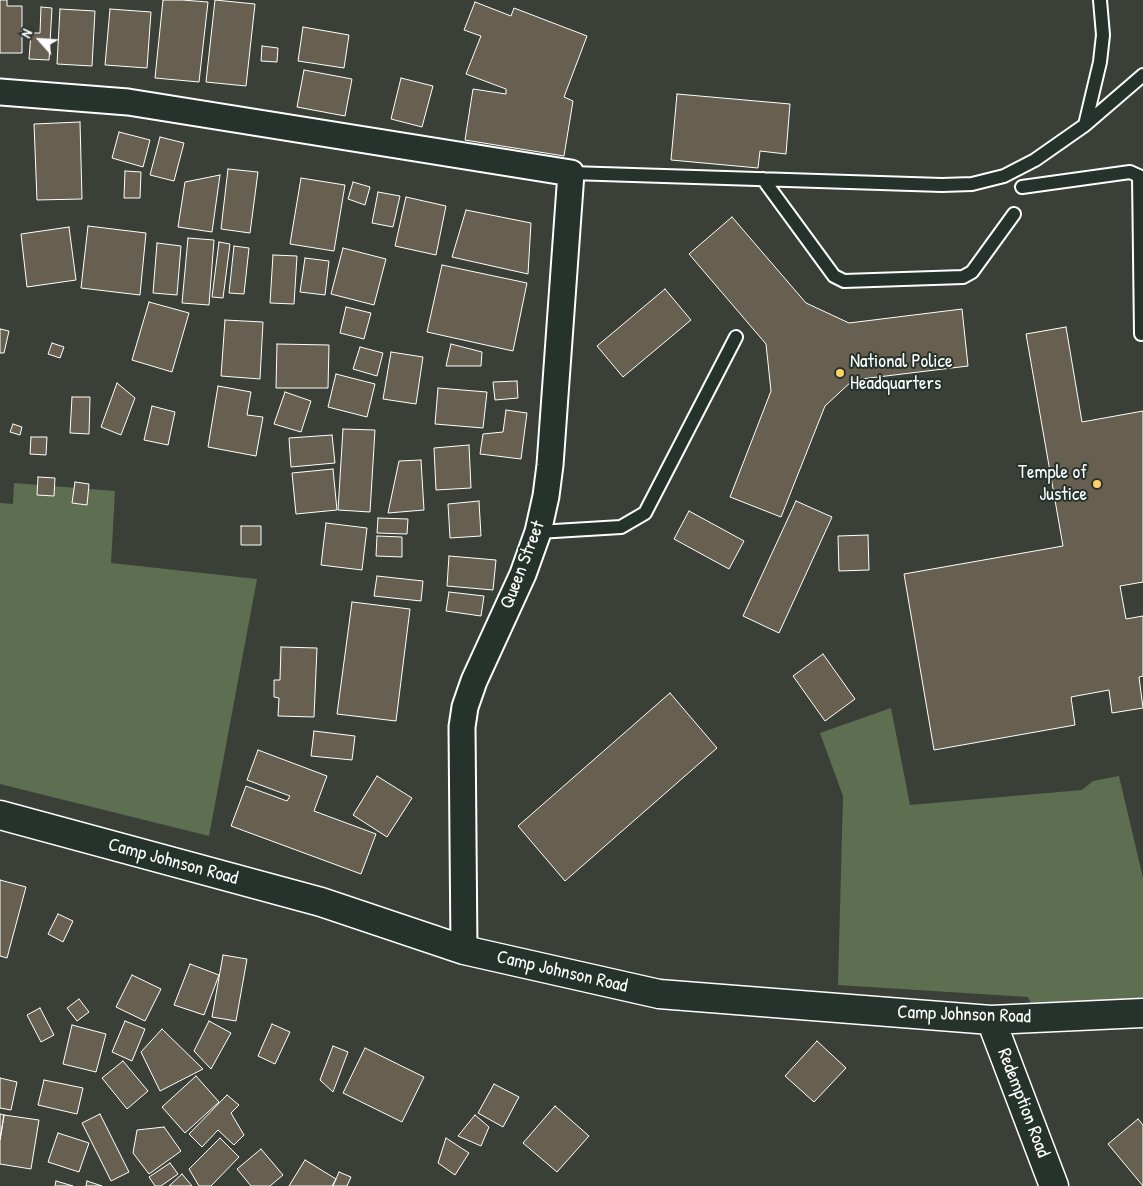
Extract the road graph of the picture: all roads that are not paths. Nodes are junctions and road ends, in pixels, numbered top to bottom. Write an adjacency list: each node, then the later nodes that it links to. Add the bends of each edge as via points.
1 (1100, 0): 4 (lane, via 1103,35 1100,62)
2 (1143, 75): 4 (lane)
3 (0, 92): 5 (street, via 128,102)
4 (1085, 125): 6 (lane, via 1004,176 972,184)
5 (571, 173): 6 (lane); 11 (street, Queen Street, via 550,465)
6 (763, 179): 8 (lane, via 834,276 844,281 963,277 972,272)
7 (1022, 188): 9 (lane, via 1130,172 1139,176)
8 (1014, 214)
9 (1141, 334)
10 (736, 337): 11 (lane, via 645,513 621,527)
11 (538, 532): 13 (street, Queen Street, via 465,707 462,727)
12 (0, 815): 13 (main road, Camp Johnson Road, via 321,902)
13 (464, 950): 15 (main road, Camp Johnson Road, via 659,994)
14 (1143, 1013): 15 (main road, Camp Johnson Road)
15 (991, 1020): 16 (main road, Redemption Road)
16 (1054, 1186)

